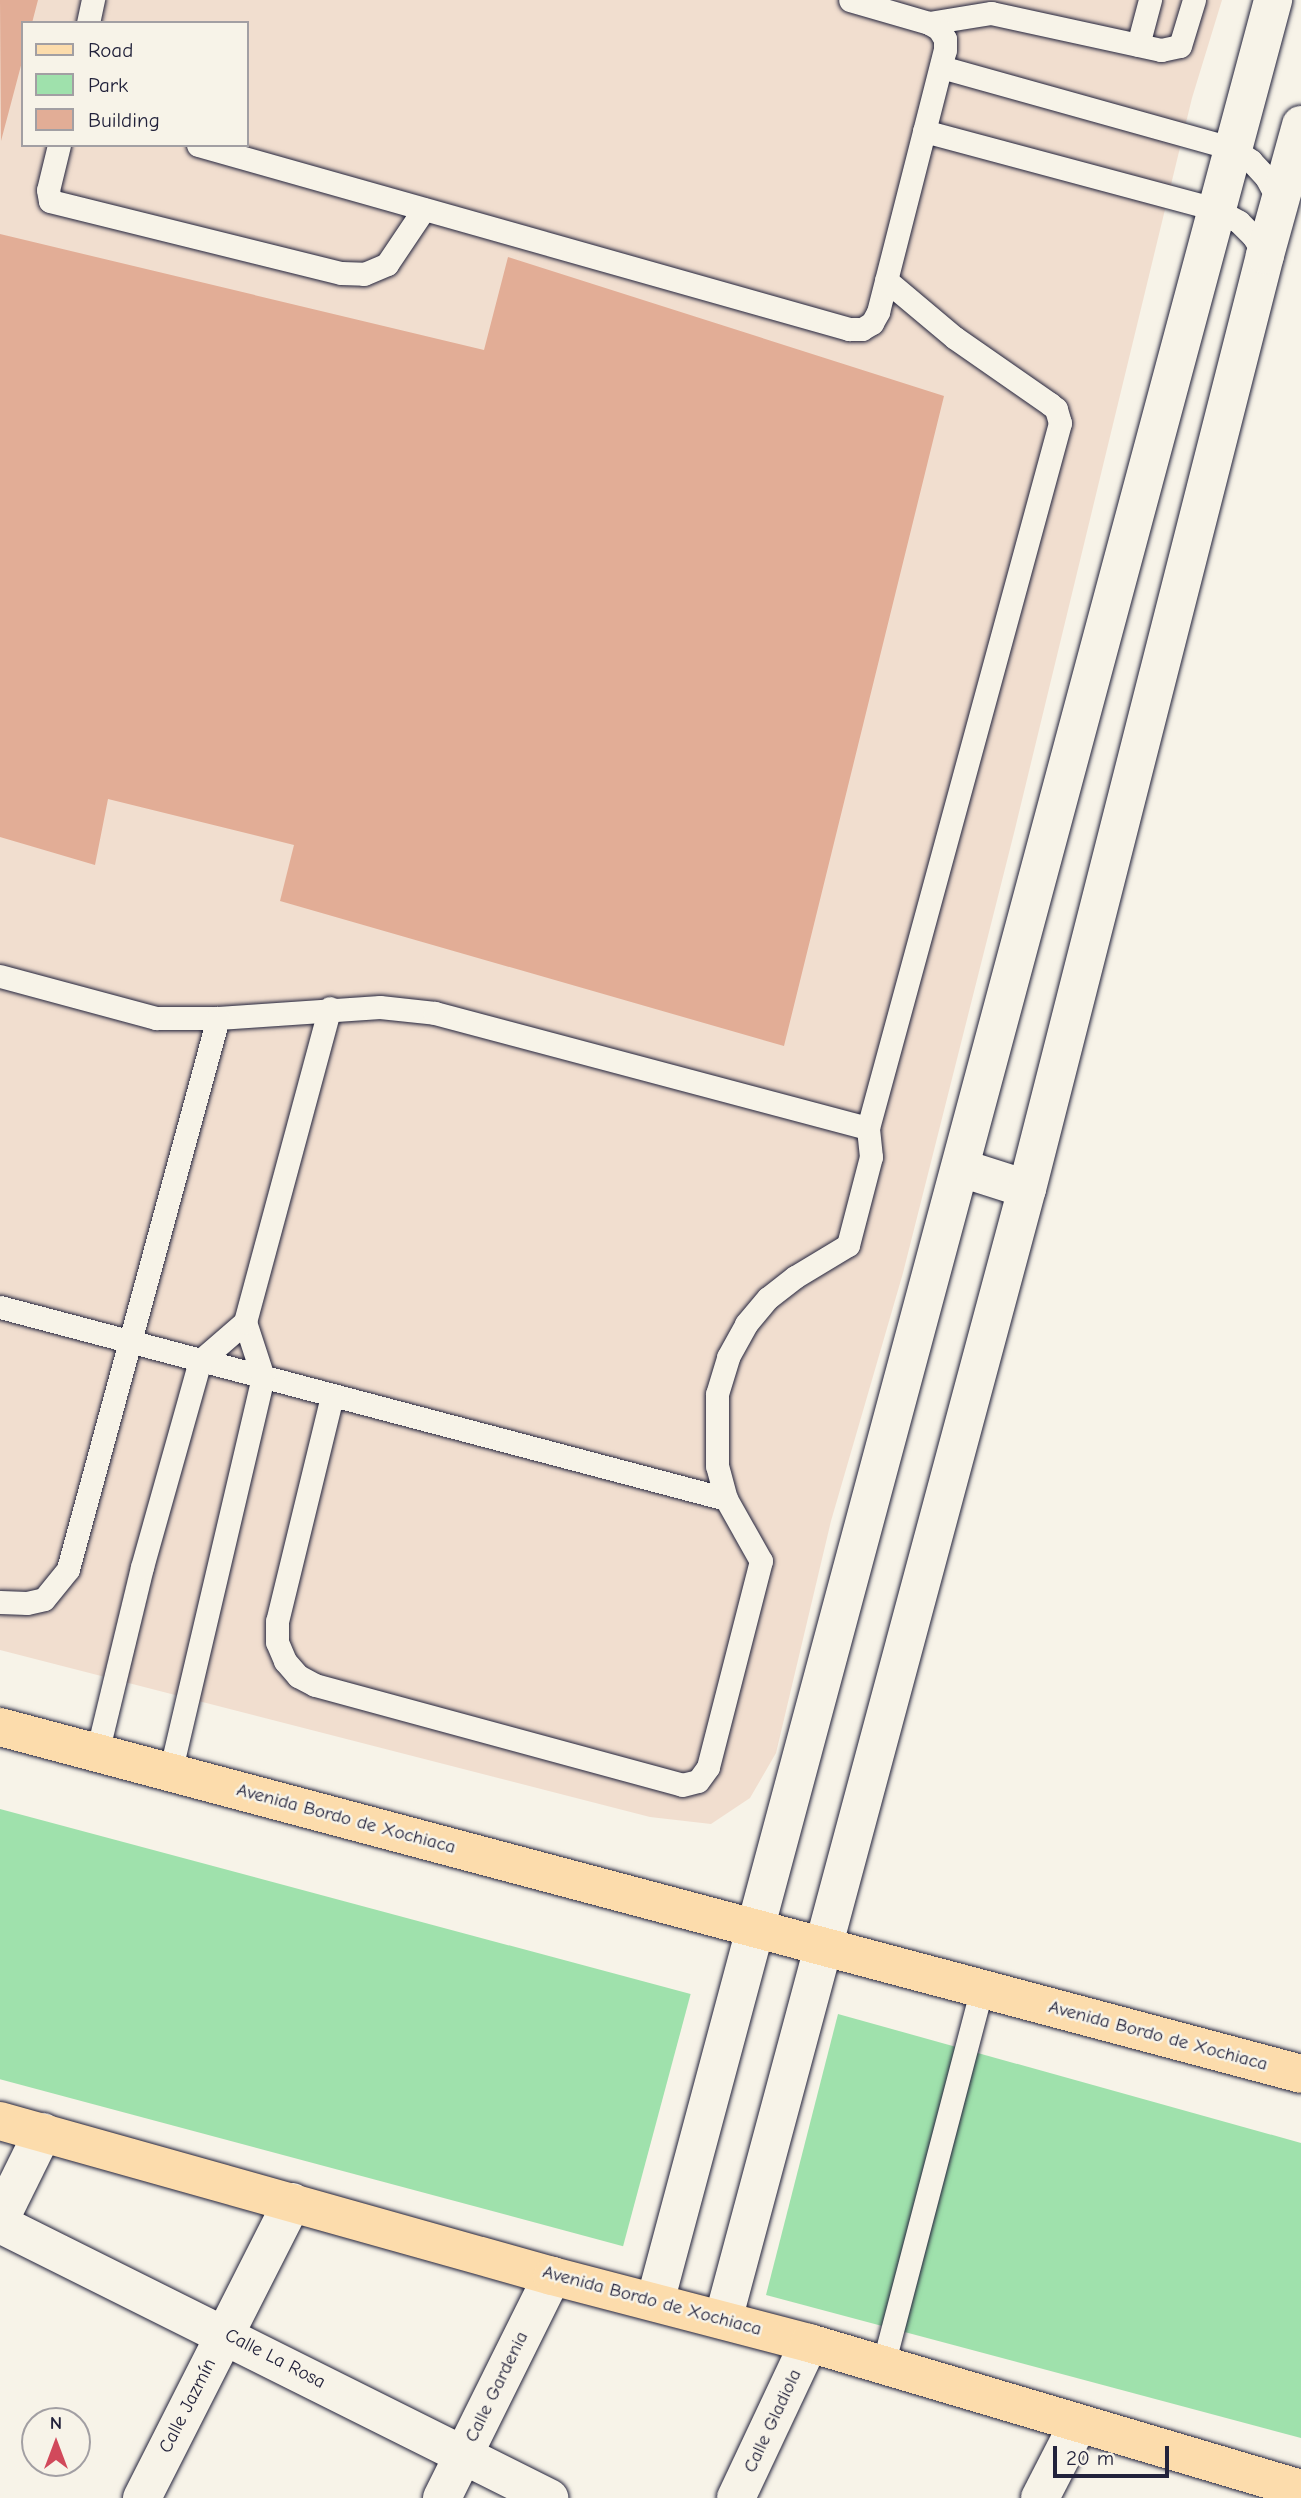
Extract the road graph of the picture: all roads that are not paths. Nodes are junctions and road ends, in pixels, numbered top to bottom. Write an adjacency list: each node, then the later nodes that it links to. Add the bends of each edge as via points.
1 (93, 0): 6 (lane)
2 (850, 0): 7 (lane)
3 (1150, 0): 8 (lane)
4 (1194, 0): 8 (lane, via 1180,46 1161,51)
5 (1273, 0): 14 (street)
6 (88, 21)
7 (929, 23): 8 (lane, via 991,13); 9 (lane, via 945,39)
8 (1138, 45)
9 (941, 67): 11 (lane); 14 (lane)
10 (1301, 125): 15 (street)
11 (924, 131): 17 (lane); 19 (lane)
12 (59, 147): 16 (lane, via 48,190 50,201 341,273 363,274 387,264)
13 (205, 147): 16 (lane)
14 (1232, 148): 15 (lane, via 1266,177); 17 (street)
15 (1279, 201): 18 (street)
16 (424, 209): 19 (lane, via 849,328 872,323)
17 (1215, 209): 18 (lane, via 1239,222); 24 (street)
18 (1265, 255): 25 (street)
19 (886, 280): 23 (lane, via 955,338 1050,404 1060,423)
20 (0, 976): 22 (lane, via 156,1018)
21 (330, 1008): 22 (lane); 23 (lane, via 380,1007 466,1020); 27 (lane)
22 (218, 1018): 28 (lane)
23 (867, 1128): 32 (lane, via 871,1157 848,1245 768,1298 727,1357 717,1394 715,1428 717,1466)
24 (961, 1168): 25 (street); 37 (street)
25 (1027, 1189): 38 (street)
26 (0, 1307): 28 (lane)
27 (245, 1322): 29 (lane); 30 (lane)
28 (129, 1342): 29 (lane); 33 (lane, via 68,1569 44,1599)
29 (200, 1361): 30 (lane); 35 (lane, via 142,1567)
30 (263, 1377): 31 (lane); 36 (lane)
31 (332, 1396): 32 (lane); 32 (lane, via 276,1622 277,1643 298,1676 315,1685 682,1785 698,1781 708,1767 761,1561)
32 (726, 1499)
33 (0, 1602)
34 (0, 1727): 35 (main road, Avenida Bordo de Xochiaca)
35 (97, 1753): 36 (main road, Avenida Bordo de Xochiaca)
36 (170, 1773): 37 (main road, Avenida Bordo de Xochiaca)
37 (756, 1927): 38 (main road, Avenida Bordo de Xochiaca); 46 (street)
38 (825, 1945): 39 (main road, Avenida Bordo de Xochiaca); 47 (street)
39 (982, 1988): 40 (main road, Avenida Bordo de Xochiaca); 50 (lane)
40 (1301, 2074)
41 (0, 2121): 42 (main road, Avenida Bordo de Xochiaca)
42 (43, 2132): 43 (main road, Avenida Bordo de Xochiaca); 44 (street)
43 (292, 2202): 45 (main road, Avenida Bordo de Xochiaca); 48 (street, Calle Jazmín)
44 (0, 2221): 48 (street, Calle La Rosa)
45 (552, 2276): 46 (main road, Avenida Bordo de Xochiaca); 52 (street, Calle Gardenia)
46 (655, 2302): 47 (main road, Avenida Bordo de Xochiaca)
47 (723, 2320): 49 (main road, Avenida Bordo de Xochiaca)
48 (225, 2333): 52 (street, Calle La Rosa); 54 (street, Calle Jazmín)
49 (809, 2343): 50 (main road, Avenida Bordo de Xochiaca); 57 (street, Calle Gladiola)
50 (883, 2365): 51 (main road, Avenida Bordo de Xochiaca)
51 (1078, 2424): 53 (main road, Avenida Bordo de Xochiaca); 58 (street)
52 (465, 2454): 55 (street, Calle Gardenia); 56 (street, Calle La Rosa)
53 (1301, 2489)
54 (142, 2498)
55 (442, 2498)
56 (549, 2498)
57 (736, 2498)
58 (1040, 2498)

